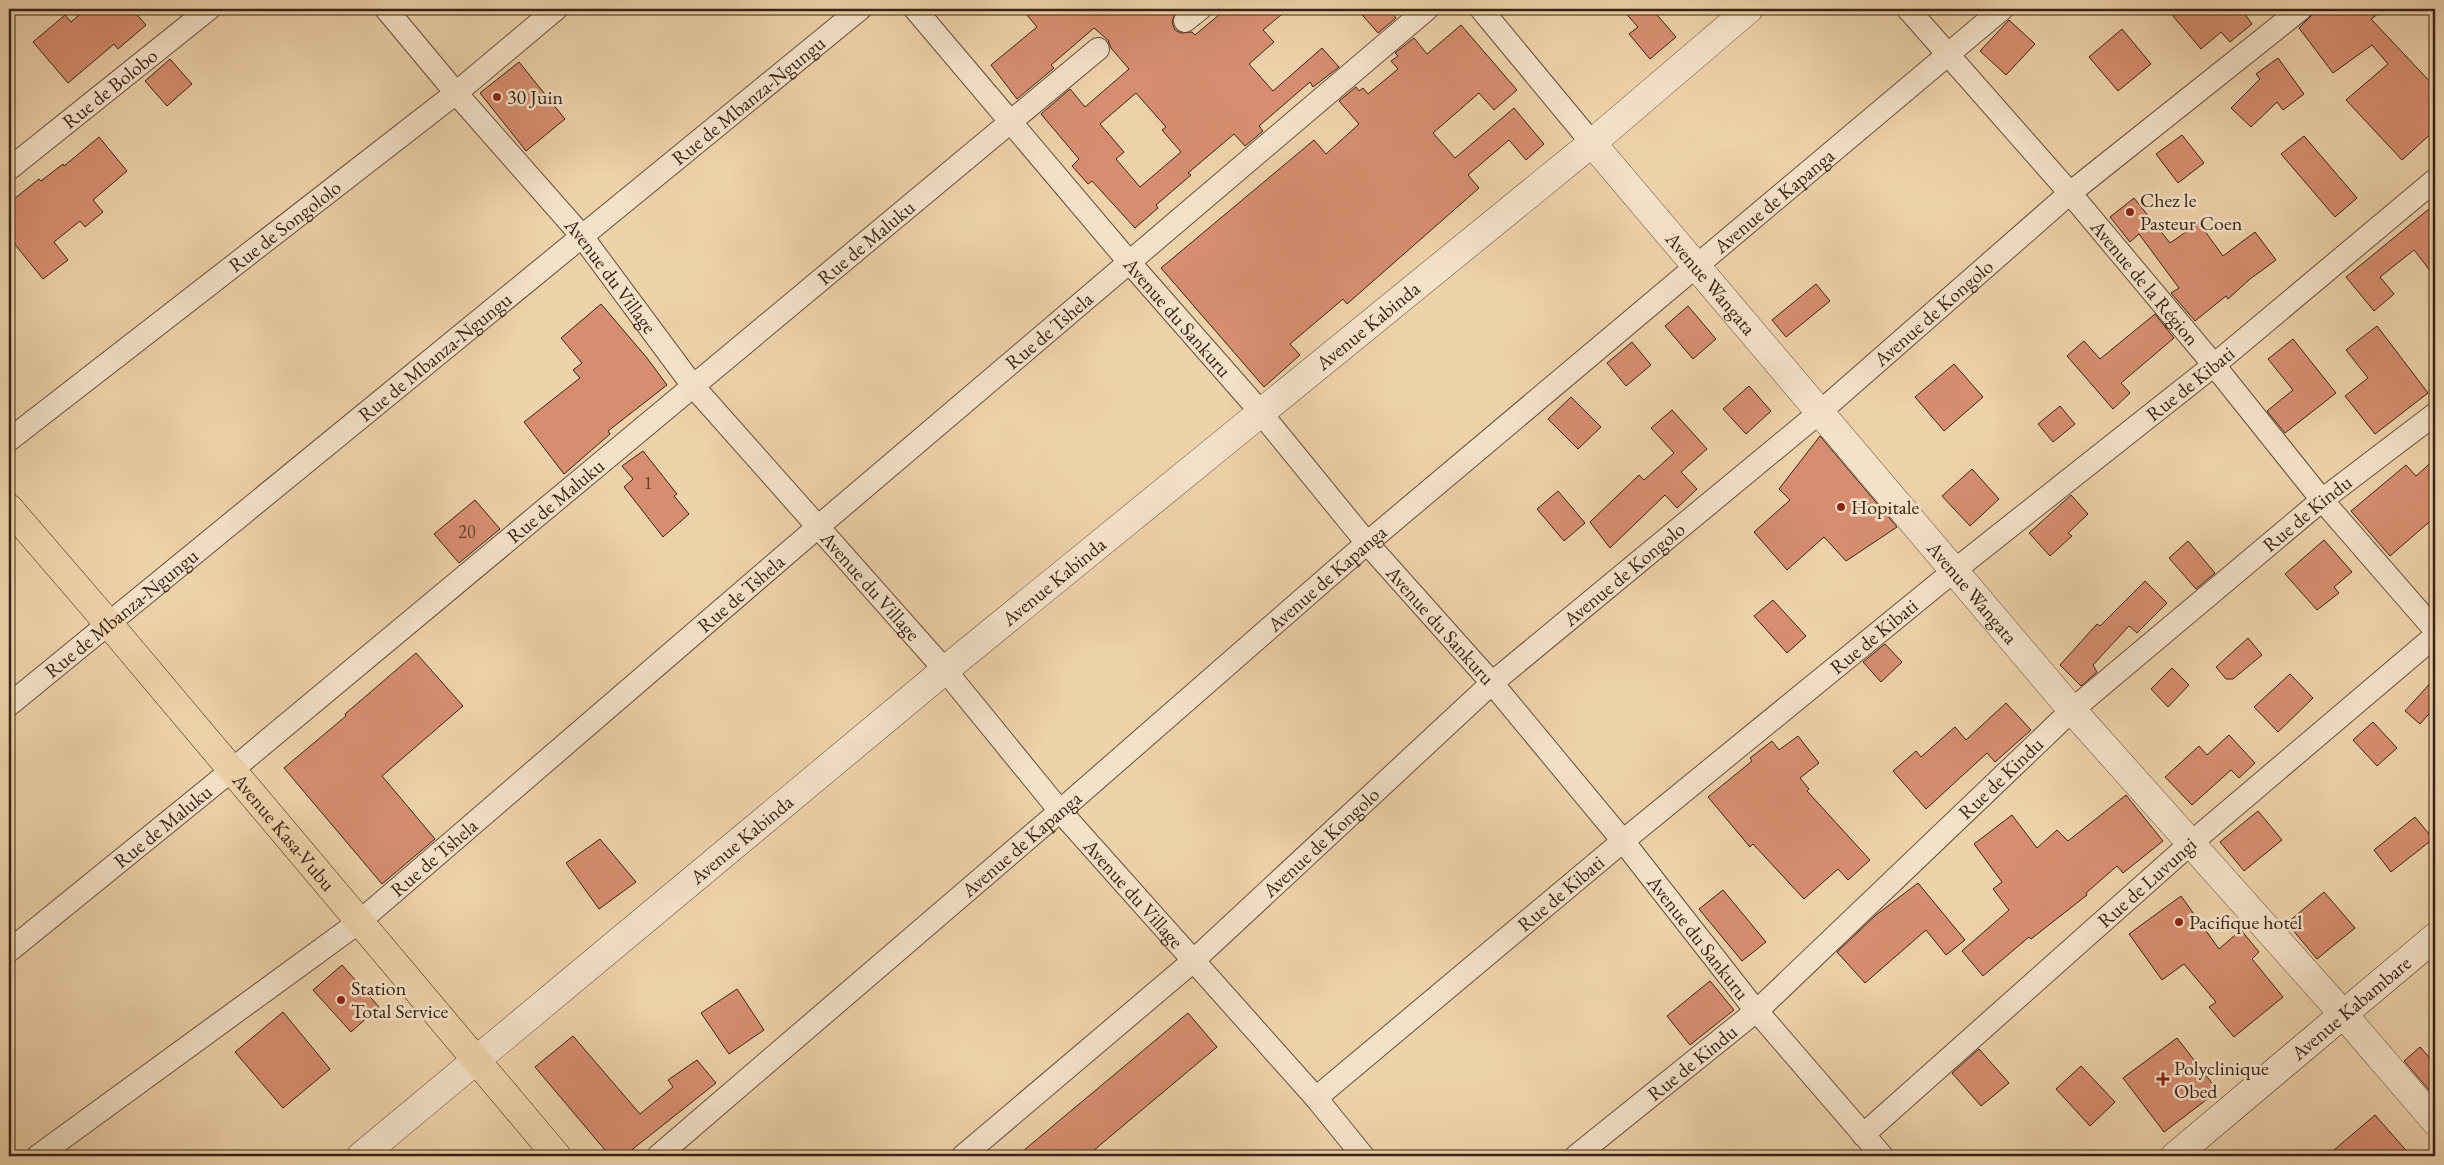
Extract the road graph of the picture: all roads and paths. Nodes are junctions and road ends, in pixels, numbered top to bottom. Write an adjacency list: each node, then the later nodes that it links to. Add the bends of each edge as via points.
1 (209, 9): 17 (street, Rue de Bolobo)
2 (386, 9): 14 (street, Avenue du Village)
3 (556, 9): 14 (street, Rue de Songololo)
4 (860, 9): 20 (street, Rue de Mbanza-Ngungu)
5 (915, 9): 15 (street, Avenue du Sankuru)
6 (1427, 9): 21 (street, Rue de Tshela)
7 (1482, 9): 16 (street, Avenue Wangata)
8 (1749, 9): 16 (street, Avenue Kabinda)
9 (1908, 9): 13 (street, Avenue de la Région)
10 (2002, 9): 13 (street, Avenue de Kapanga)
11 (2301, 9): 19 (street, Avenue de Kongolo)
12 (1098, 49): 15 (street, Rue de Maluku)
13 (1947, 55): 19 (street, Avenue de la Région); 22 (street, Avenue de Kapanga)
14 (456, 93): 20 (street, Avenue du Village); 28 (street, Rue de Songololo)
15 (1012, 121): 21 (street, Avenue du Sankuru); 24 (street, Rue de Maluku)
16 (1592, 143): 22 (street, Avenue Wangata); 26 (street, Avenue Kabinda)
17 (9, 169)
18 (2435, 180): 23 (street, Rue de Kibati)
19 (2070, 193): 23 (street, Avenue de la Région); 25 (street, Avenue de Kongolo)
20 (582, 235): 24 (street, Avenue du Village); 34 (street, Rue de Mbanza-Ngungu)
21 (1130, 263): 26 (street, Avenue du Sankuru); 31 (street, Rue de Tshela)
22 (1696, 268): 25 (street, Avenue Wangata); 32 (street, Avenue de Kapanga)
23 (2214, 365): 29 (street, Avenue de la Région); 33 (street, Rue de Kibati)
24 (693, 386): 31 (street, Avenue du Village); 41 (street, Rue de Maluku)
25 (1820, 412): 33 (street, Avenue Wangata); 38 (street, Avenue de Kongolo)
26 (1262, 414): 32 (street, Avenue du Sankuru); 37 (street, Avenue Kabinda)
27 (2435, 414): 29 (street, Rue de Kindu)
28 (9, 440)
29 (2322, 500): 35 (street, Avenue de la Région); 40 (street, Rue de Kindu)
30 (9, 508): 34 (main road, Avenue Kasa-Vubu)
31 (819, 526): 37 (street, Avenue du Village); 45 (street, Rue de Tshela)
32 (1367, 543): 38 (street, Avenue du Sankuru); 42 (street, Avenue de Kapanga)
33 (1955, 570): 40 (street, Avenue Wangata); 43 (street, Rue de Kibati)
34 (108, 622): 39 (street, Rue de Mbanza-Ngungu); 41 (main road, Avenue Kasa-Vubu)
35 (2435, 630)
36 (2435, 636): 44 (street, Rue de Luvungi)
37 (945, 670): 42 (street, Avenue du Village); 51 (street, Avenue Kabinda)
38 (1492, 683): 43 (street, Avenue du Sankuru); 48 (street, Avenue de Kongolo)
39 (9, 705)
40 (2072, 710): 44 (street, Avenue Wangata); 49 (street, Rue de Kindu)
41 (232, 770): 45 (main road, Avenue Kasa-Vubu); 47 (street, Rue de Maluku)
42 (1060, 811): 48 (street, Avenue du Village); 58 (street, Avenue de Kapanga)
43 (1623, 841): 49 (street, Avenue du Sankuru); 52 (street, Rue de Kibati)
44 (2191, 844): 50 (street, Avenue Wangata); 54 (street, Rue de Luvungi)
45 (359, 922): 51 (main road, Avenue Kasa-Vubu); 55 (street, Rue de Tshela)
46 (2435, 937): 50 (street, Avenue Kabambare)
47 (9, 951)
48 (1192, 962): 52 (street, Avenue du Village); 59 (street, Avenue de Kongolo)
49 (1756, 1010): 54 (street, Avenue du Sankuru); 61 (street, Rue de Kindu)
50 (2343, 1014): 53 (street, Avenue Wangata); 63 (street, Avenue Kabambare)
51 (476, 1060): 56 (street, Avenue Kabinda); 57 (main road, Avenue Kasa-Vubu)
52 (1316, 1098): 60 (street, Avenue du Village)
53 (2435, 1121)
54 (1864, 1135): 62 (street, Avenue du Sankuru)
55 (38, 1156)
56 (361, 1156)
57 (557, 1156)
58 (658, 1156)
59 (964, 1156)
60 (1363, 1156)
61 (1576, 1156)
62 (1882, 1156)
63 (2175, 1156)

